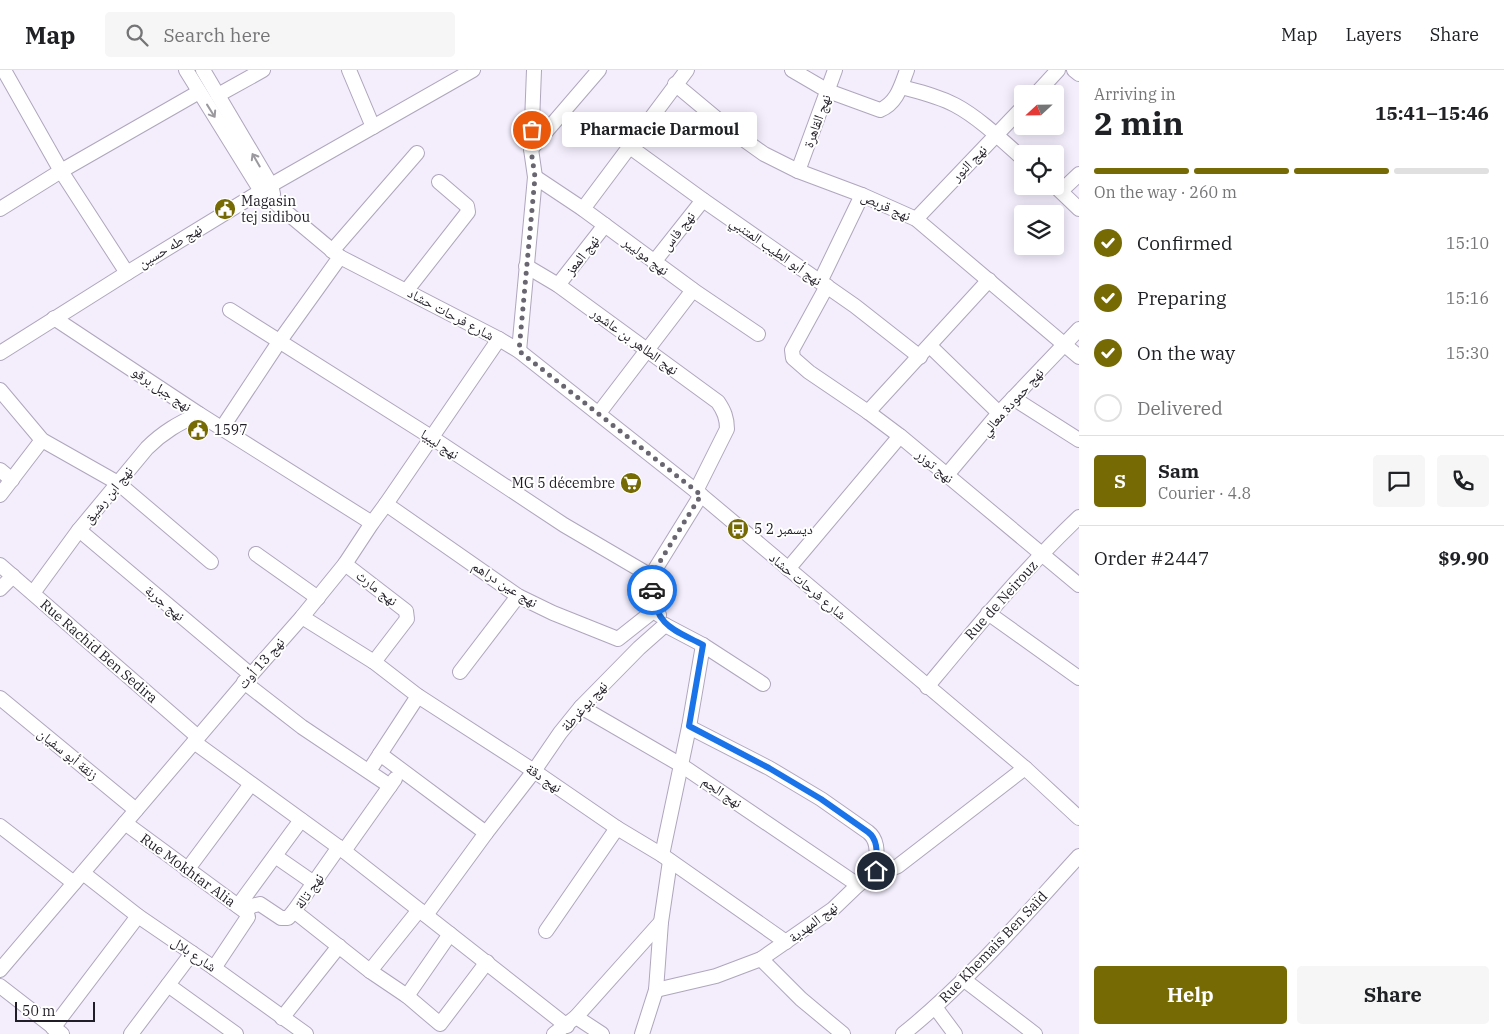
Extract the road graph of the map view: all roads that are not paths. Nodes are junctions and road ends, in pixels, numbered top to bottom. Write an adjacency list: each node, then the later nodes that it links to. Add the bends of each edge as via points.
1 (186, 70): 20 (street, شارع فرحات حشاد)
2 (204, 70): 21 (street, شارع فرحات حشاد)
3 (262, 70): 21 (street)
4 (349, 70): 23 (street)
5 (473, 70): 23 (street, نهج طه حسين)
6 (534, 70): 26 (street)
7 (599, 70): 26 (street)
8 (687, 70): 16 (street)
9 (792, 70): 19 (street)
10 (834, 70): 19 (street, نهج القاهرة)
11 (907, 70): 18 (street)
12 (1058, 70): 17 (street)
13 (1074, 70): 15 (street)
14 (6, 71): 29 (street)
15 (1079, 74)
16 (676, 84): 25 (street); 30 (street, نهج قربص, via 764,154)
17 (1044, 85)
18 (901, 87): 19 (street, via 889,106 880,110); 24 (street, via 930,94 957,106)
19 (828, 91): 30 (street, نهج القاهرة)
20 (199, 92): 29 (street); 35 (street, شارع فرحات حشاد, one-way to 35)
21 (218, 95): 35 (street, شارع فرحات حشاد, one-way to 21)
22 (1014, 117): 24 (street, نهج النور)
23 (373, 127): 35 (street, نهج طه حسين)
24 (997, 135): 27 (street); 42 (street, نهج النور)
25 (630, 147): 38 (street, نهج أبو الطيب المتنبي); 40 (street)
26 (531, 150): 32 (street)
27 (1014, 151)
28 (417, 153): 44 (street)
29 (61, 171): 39 (street); 47 (street)
30 (798, 171): 36 (street, نهج قربص)
31 (1079, 174): 34 (street)
32 (535, 177): 40 (street, نهج موليير); 46 (street)
33 (439, 182): 51 (street, via 467,206 468,212)
34 (1064, 185)
35 (266, 188): 44 (street, شارع فرحات حشاد, via 276,204); 47 (street, نهج طه حسين)
36 (862, 195): 42 (street, نهج قربص); 50 (street)
37 (1064, 195): 41 (street)
38 (703, 200): 45 (street, نهج فاس); 50 (street, نهج أبو الطيب المتنبي)
39 (0, 209)
40 (583, 209): 43 (street, نهج موليير)
41 (1079, 210)
42 (916, 219): 48 (street, نهج قربص)
43 (605, 225): 45 (street, نهج موليير); 49 (street, نهج المعز)
44 (336, 254): 51 (street, شارع فرحات حشاد); 58 (street)
45 (654, 262): 52 (street, نهج موليير)
46 (526, 266): 49 (street, نهج الطاهر بن عاشور); 61 (street)
47 (127, 273): 54 (street, نهج طه حسين)
48 (990, 280): 59 (street, نهج قربص); 62 (street)
49 (558, 284): 60 (street, نهج الطاهر بن عاشور)
50 (824, 284): 62 (street, نهج أبو الطيب المتنبي); 67 (street, نهج توزر, via 792,350 793,358)
51 (407, 290): 57 (street, شارع فرحات حشاد)
52 (693, 290): 56 (street, نهج موليير); 60 (street)
53 (230, 310): 58 (street, نهج ليبيا)
54 (54, 318): 63 (street, نهج طه حسين); 70 (street, نهج جبل برقو)
55 (1079, 329): 59 (street, نهج حمودة معالي)
56 (758, 334)
57 (499, 339): 61 (street, شارع فرحات حشاد); 73 (street, نهج 13 أوت)
58 (280, 342): 71 (street); 73 (street, نهج ليبيا)
59 (1065, 344): 64 (street, نهج قربص); 66 (street, نهج حمودة معالي)
60 (648, 350): 68 (street); 80 (street, نهج الطاهر بن عاشور, via 718,402 724,411 728,429)
61 (519, 351): 68 (street, شارع فرحات حشاد)
62 (925, 352): 67 (street); 69 (street, نهج أبو الطيب المتنبي)
63 (0, 353)
64 (1079, 357)
65 (0, 390): 74 (street)
66 (1014, 398): 69 (street, نهج حمودة معالي); 75 (street)
67 (868, 412): 72 (street, نهج توزر)
68 (599, 413): 80 (street, شارع فرحات حشاد)
69 (1000, 413): 77 (street, نهج حمودة معالي)
70 (199, 414): 71 (street, نهج جبل برقو); 79 (street, نهج ابن رشيق, via 159,436)
71 (222, 428): 84 (street, نهج جبل برقو)
72 (900, 436): 77 (street, نهج توزر); 91 (street)
73 (431, 437): 82 (street, نهج 13 أوت); 93 (street, نهج ليبيا, via 564,525)
74 (42, 440): 78 (street); 79 (street)
75 (1079, 440)
76 (0, 470): 78 (street)
77 (946, 476): 87 (street, نهج توزر)
78 (12, 480): 81 (street)
79 (118, 483): 85 (street, نهج ابن رشيق); 88 (street)
80 (698, 493): 91 (street, شارع فرحات حشاد); 93 (street)
81 (0, 495)
82 (386, 504): 84 (street, نهج 13 أوت); 97 (street, نهج عين دراهم)
83 (1079, 517): 87 (street, Rue de Neirouz)
84 (372, 523): 89 (street, نهج 13 أوت)
85 (79, 530): 96 (street, نهج ابن رشيق); 108 (street, نهج جربة)
86 (256, 554): 98 (street)
87 (1042, 554): 94 (street, نهج توزر); 100 (street, Rue de Neirouz)
88 (211, 562)
89 (345, 564): 98 (street, نهج 13 أوت); 106 (street, نهج مارث, via 408,615)
90 (0, 565): 92 (street, Rue Rachid Ben Sedira)
91 (788, 569): 111 (street, شارع فرحات حشاد)
92 (13, 576): 95 (street); 96 (street, Rue Rachid Ben Sedira)
93 (651, 576): 99 (street)
94 (1079, 585)
95 (0, 589)
96 (32, 593): 116 (street, Rue Rachid Ben Sedira)
97 (518, 596): 103 (street, نهج عين دراهم); 107 (street)
98 (318, 598): 101 (street, نهج 13 أوت)
99 (656, 609): 102 (street); 103 (street)
100 (988, 613): 109 (street); 111 (street, Rue de Neirouz)
101 (302, 617): 106 (street, نهج دقة); 108 (street, نهج 13 أوت)
102 (665, 624): 104 (street); 105 (street, نهج يوغرطة)
103 (618, 639): 105 (street, نهج عين دراهم)
104 (703, 645): 110 (street); 115 (street)
105 (639, 648): 114 (street, نهج يوغرطة)
106 (374, 662): 112 (street, نهج دقة)
107 (460, 672)
108 (247, 678): 116 (street, نهج 13 أوت); 121 (street, نهج جربة, via 302,727)
109 (1079, 678)
110 (763, 684)
111 (927, 687): 119 (street, شارع فرحات حشاد)
112 (418, 696): 117 (street); 122 (street, نهج دقة)
113 (0, 698): 125 (street, زنقة أبو سفيان)
114 (581, 707): 118 (street, نهج الجم); 122 (street, نهج يوغرطة)
115 (689, 726): 118 (street); 137 (street, via 769,768 868,832 876,842)
116 (196, 739): 123 (street, Rue Rachid Ben Sedira); 125 (street, نهج 13 أوت)
117 (380, 754): 120 (street); 121 (street)
118 (681, 765): 135 (street); 140 (street, نهج الجم)
119 (1025, 768): 126 (street, شارع فرحات حشاد); 137 (street, نهج المهدية, via 898,866)
120 (401, 770): 124 (street, نهج تالة); 131 (street)
121 (368, 771): 124 (street, نهج جربة)
122 (534, 771): 130 (street, نهج دقة); 131 (street, نهج يوغرطة)
123 (251, 784): 127 (street, Rue Rachid Ben Sedira); 136 (street)
124 (390, 786): 132 (street, نهج تالة)
125 (136, 810): 128 (street, نهج 13 أوت)
126 (1079, 818)
127 (301, 820): 132 (street, Rue Rachid Ben Sedira); 133 (street)
128 (125, 823): 136 (street, Rue Mokhtar Alia); 138 (street, نهج 13 أوت)
129 (0, 826): 138 (street, شارع بلال)
130 (617, 828): 135 (street, نهج دقة); 146 (street)
131 (486, 833): 143 (street, نهج يوغرطة)
132 (342, 849): 139 (street, نهج تالة); 143 (street, Rue Rachid Ben Sedira)
133 (275, 856): 139 (street); 141 (street)
134 (1079, 856): 156 (street, Rue Khemais Ben Saïd)
135 (666, 858): 145 (street); 148 (street, نهج دقة)
136 (187, 870): 141 (street, Rue Mokhtar Alia)
137 (876, 871): 140 (street, نهج المهدية)
138 (79, 878): 144 (street, شارع بلال); 154 (street, نهج 13 أوت)
139 (314, 883): 142 (street, نهج تالة)
140 (858, 885): 148 (street, نهج المهدية, via 833,909)
141 (242, 909): 142 (street, نهج تالة, via 260,904 281,918 288,918); 153 (street, Rue Mokhtar Alia, via 248,917)
142 (294, 912): 149 (street)
143 (423, 912): 147 (street, Rue Rachid Ben Sedira); 155 (street, نهج يوغرطة)
144 (138, 916): 150 (street, شارع بلال); 165 (street)
145 (661, 922): 159 (street); 162 (street)
146 (546, 931)
147 (450, 934): 152 (street, Rue Rachid Ben Sedira); 160 (street)
148 (786, 942): 151 (street, نهج المهدية)
149 (339, 946): 155 (street); 163 (street)
150 (192, 953): 153 (street, شارع بلال); 158 (street)
151 (760, 959): 159 (street, نهج المهدية, via 716,976); 173 (street)
152 (487, 962): 162 (street, Rue Rachid Ben Sedira); 164 (street)
153 (214, 968): 163 (street, شارع بلال)
154 (0, 970)
155 (370, 971): 160 (street)
156 (963, 979): 161 (street, Rue Khemais Ben Saïd); 166 (street)
157 (0, 986): 165 (street)
158 (168, 986): 167 (street); 168 (street)
159 (656, 990): 172 (street)
160 (408, 996): 164 (street)
161 (935, 1007): 174 (street, Rue Khemais Ben Saïd); 175 (street)
162 (572, 1021): 170 (street); 171 (street, Rue Rachid Ben Sedira)
163 (285, 1025): 169 (street, شارع بلال)
164 (438, 1029)
165 (58, 1031)
166 (1031, 1033)
167 (131, 1034)
168 (236, 1034)
169 (306, 1034)
170 (554, 1034)
171 (602, 1034)
172 (642, 1034)
173 (843, 1034)
174 (903, 1034)
175 (955, 1034)

